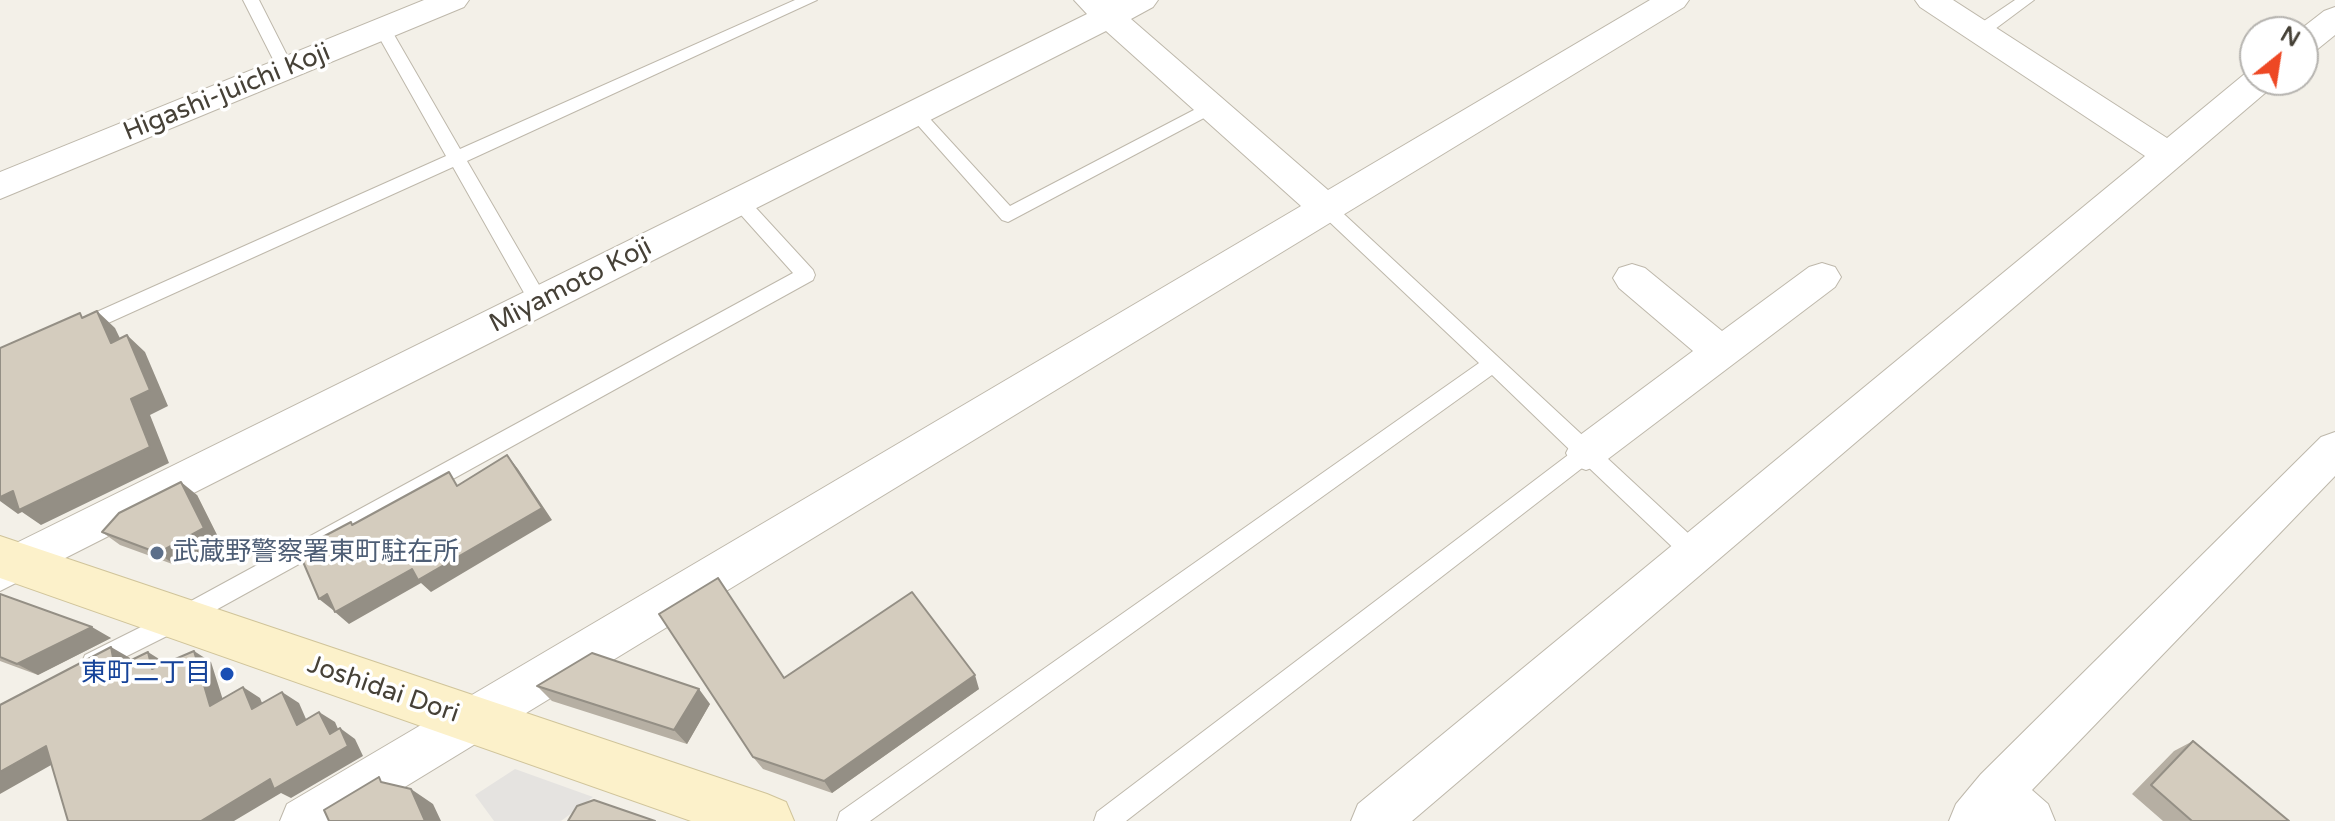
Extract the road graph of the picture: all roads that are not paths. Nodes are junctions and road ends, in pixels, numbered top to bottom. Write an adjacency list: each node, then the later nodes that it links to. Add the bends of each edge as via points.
1 (251, 0): 13 (lane)
2 (453, 0): 10 (street, Higashi-juichi Koji)
3 (809, 0): 18 (lane)
4 (1142, 0): 8 (street, Miyamoto Koji)
5 (1673, 0): 21 (street)
6 (1931, 0): 11 (street)
7 (2026, 0): 11 (lane)
8 (1100, 8): 15 (street); 16 (street, Miyamoto Koji)
9 (2335, 18): 12 (street)
10 (383, 30): 13 (street, Higashi-juichi Koji); 18 (lane)
11 (1981, 31): 17 (street)
12 (2319, 31)
13 (286, 69): 19 (street, Higashi-juichi Koji)
14 (2240, 96): 17 (street)
15 (1213, 106): 16 (lane, via 1008,215); 21 (street)
16 (915, 113): 20 (street, Miyamoto Koji)
17 (2168, 155): 30 (street)
18 (456, 157): 24 (lane); 25 (lane)
19 (0, 186)
20 (739, 201): 24 (street, Miyamoto Koji); 32 (lane, via 806,275)
21 (1326, 208): 27 (lane); 34 (street)
22 (1822, 277): 26 (street)
23 (1632, 278): 26 (street)
24 (539, 302): 31 (street, Miyamoto Koji)
25 (57, 338)
26 (1722, 353): 29 (street)
27 (1493, 364): 29 (lane); 38 (lane)
28 (2335, 449): 35 (street)
29 (1586, 453): 30 (lane); 39 (lane)
30 (1694, 553): 40 (street)
31 (6, 564): 32 (main road, Joshidai Dori)
32 (177, 620): 33 (lane); 34 (main road, Joshidai Dori)
33 (68, 675)
34 (474, 721): 36 (street); 37 (main road, Joshidai Dori)
35 (2001, 811)
36 (304, 821)
37 (767, 821)
38 (849, 821)
39 (1106, 821)
40 (1375, 821)

